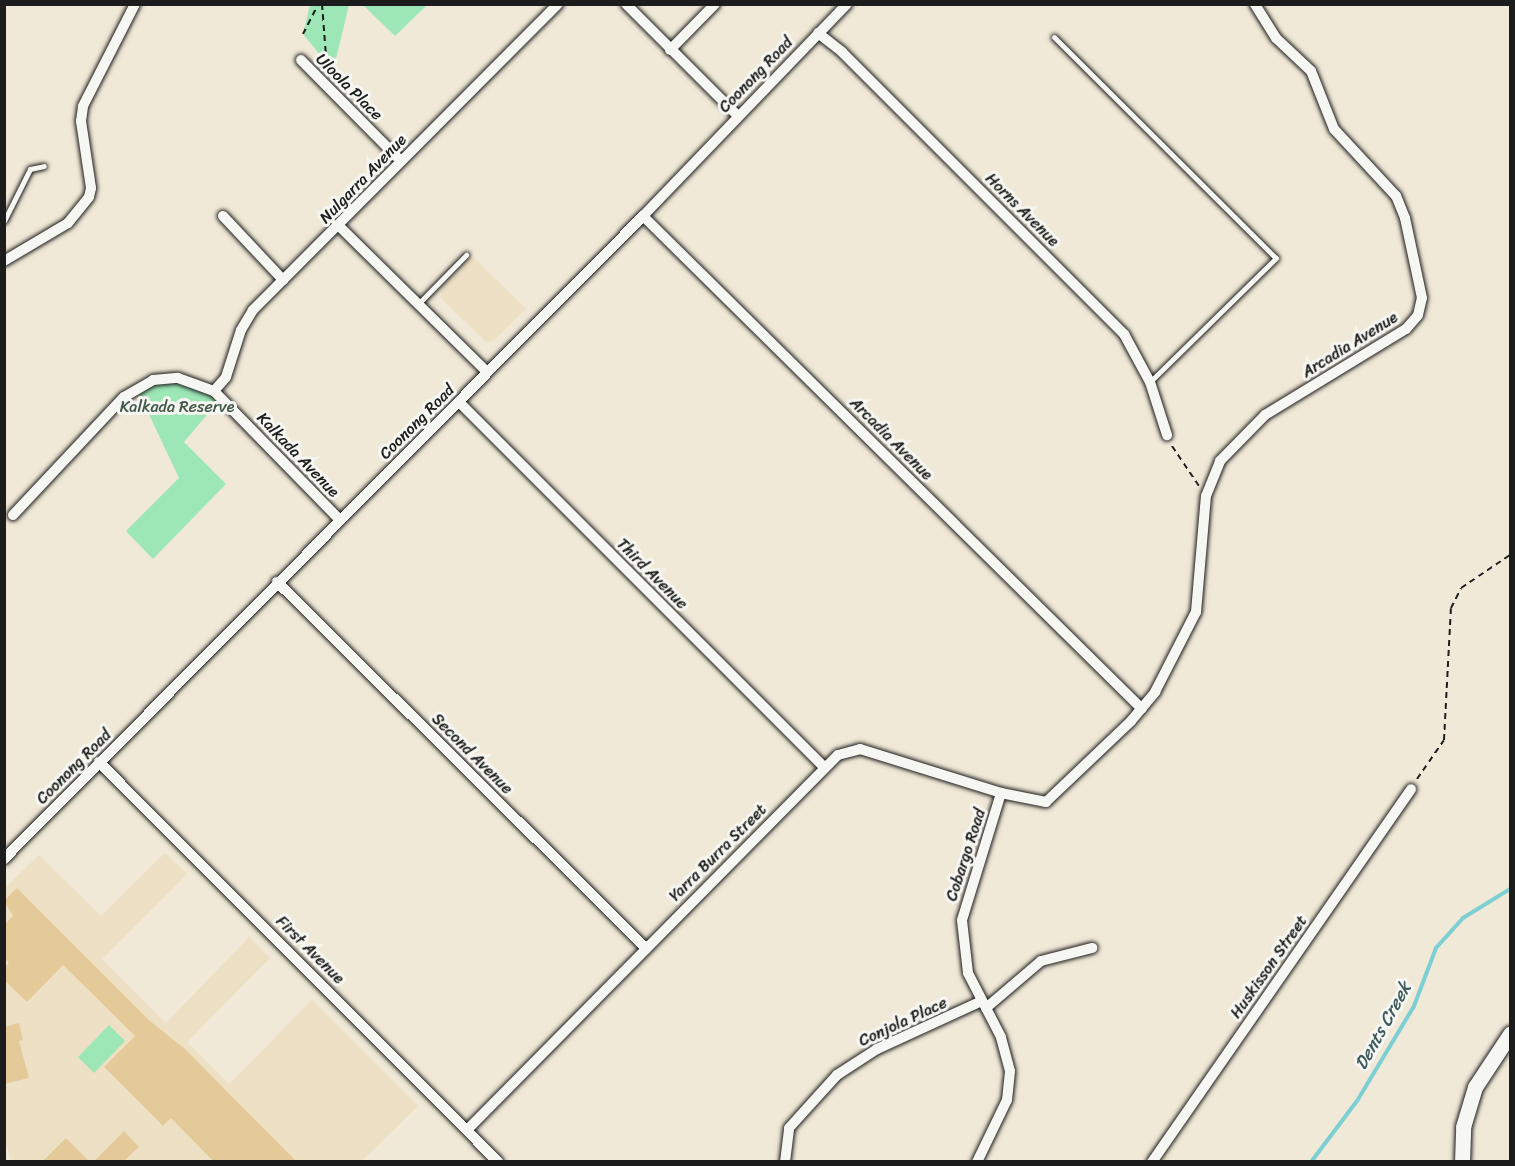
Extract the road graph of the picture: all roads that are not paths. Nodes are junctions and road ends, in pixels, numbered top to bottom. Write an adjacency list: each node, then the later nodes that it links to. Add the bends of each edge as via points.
1 (135, 4): 19 (street, via 83,106 89,197 68,223)
2 (558, 4): 12 (street, Nulgarra Avenue)
3 (626, 4): 9 (street)
4 (715, 4): 9 (street)
5 (847, 4): 7 (street, Coonong Road)
6 (1255, 4): 30 (street, Arcadia Avenue, via 1276,38 1311,71 1334,129 1396,196 1405,218 1422,298 1418,315 1406,329 1249,428 1220,461 1206,496 1196,612 1165,677)
7 (818, 33): 11 (street, Coonong Road); 23 (street, Horns Avenue, via 842,52 1115,324 1132,345)
8 (1054, 37): 23 (lane, via 1276,258)
9 (670, 50): 11 (street)
10 (301, 60): 12 (street, Uloola Place)
11 (738, 116): 15 (street, Coonong Road)
12 (401, 161): 17 (street, Nulgarra Avenue)
13 (44, 166): 16 (lane, via 30,169)
14 (223, 216): 20 (street)
15 (644, 216): 22 (street, Coonong Road); 30 (street, Arcadia Avenue)
16 (4, 221)
17 (339, 226): 20 (street, Nulgarra Avenue); 21 (street)
18 (466, 255): 21 (lane)
19 (4, 261)
20 (284, 280): 24 (street, Nulgarra Avenue, via 249,315 226,377)
21 (418, 304): 22 (street)
22 (487, 372): 25 (street, Coonong Road)
23 (1150, 382): 26 (street, Horns Avenue)
24 (214, 391): 27 (street, Kalkada Avenue, via 178,378 153,380 136,389); 28 (street, Kalkada Avenue)
25 (459, 402): 28 (street, Coonong Road); 32 (street, Third Avenue)
26 (1167, 435)
27 (13, 515)
28 (340, 520): 29 (street, Coonong Road)
29 (277, 582): 31 (street, Coonong Road); 37 (street, Second Avenue)
30 (1142, 709): 35 (street, Arcadia Avenue)
31 (99, 762): 36 (street, Coonong Road); 41 (street, First Avenue)
32 (824, 767): 34 (street, Yarra Burra Street, via 838,754 861,748); 37 (street, Yarra Burra Street)
33 (1411, 789): 45 (street, Huskisson Street)
34 (1001, 793): 35 (street, Yarra Burra Street); 39 (street, Cobargo Road, via 962,920 964,958)
35 (1046, 802)
36 (4, 859)
37 (645, 947): 41 (street, Yarra Burra Street)
38 (1092, 948): 39 (street, Conjola Place, via 1041,961)
39 (984, 1005): 43 (street, Conjola Place, via 877,1049 837,1075 789,1128); 44 (street, Cobargo Road, via 1006,1048 1010,1082 1004,1109)
40 (1510, 1034): 46 (street, via 1475,1087 1463,1126)
41 (468, 1129): 42 (street, First Avenue)
42 (498, 1161)
43 (785, 1161)
44 (977, 1161)
45 (1152, 1161)
46 (1462, 1161)

